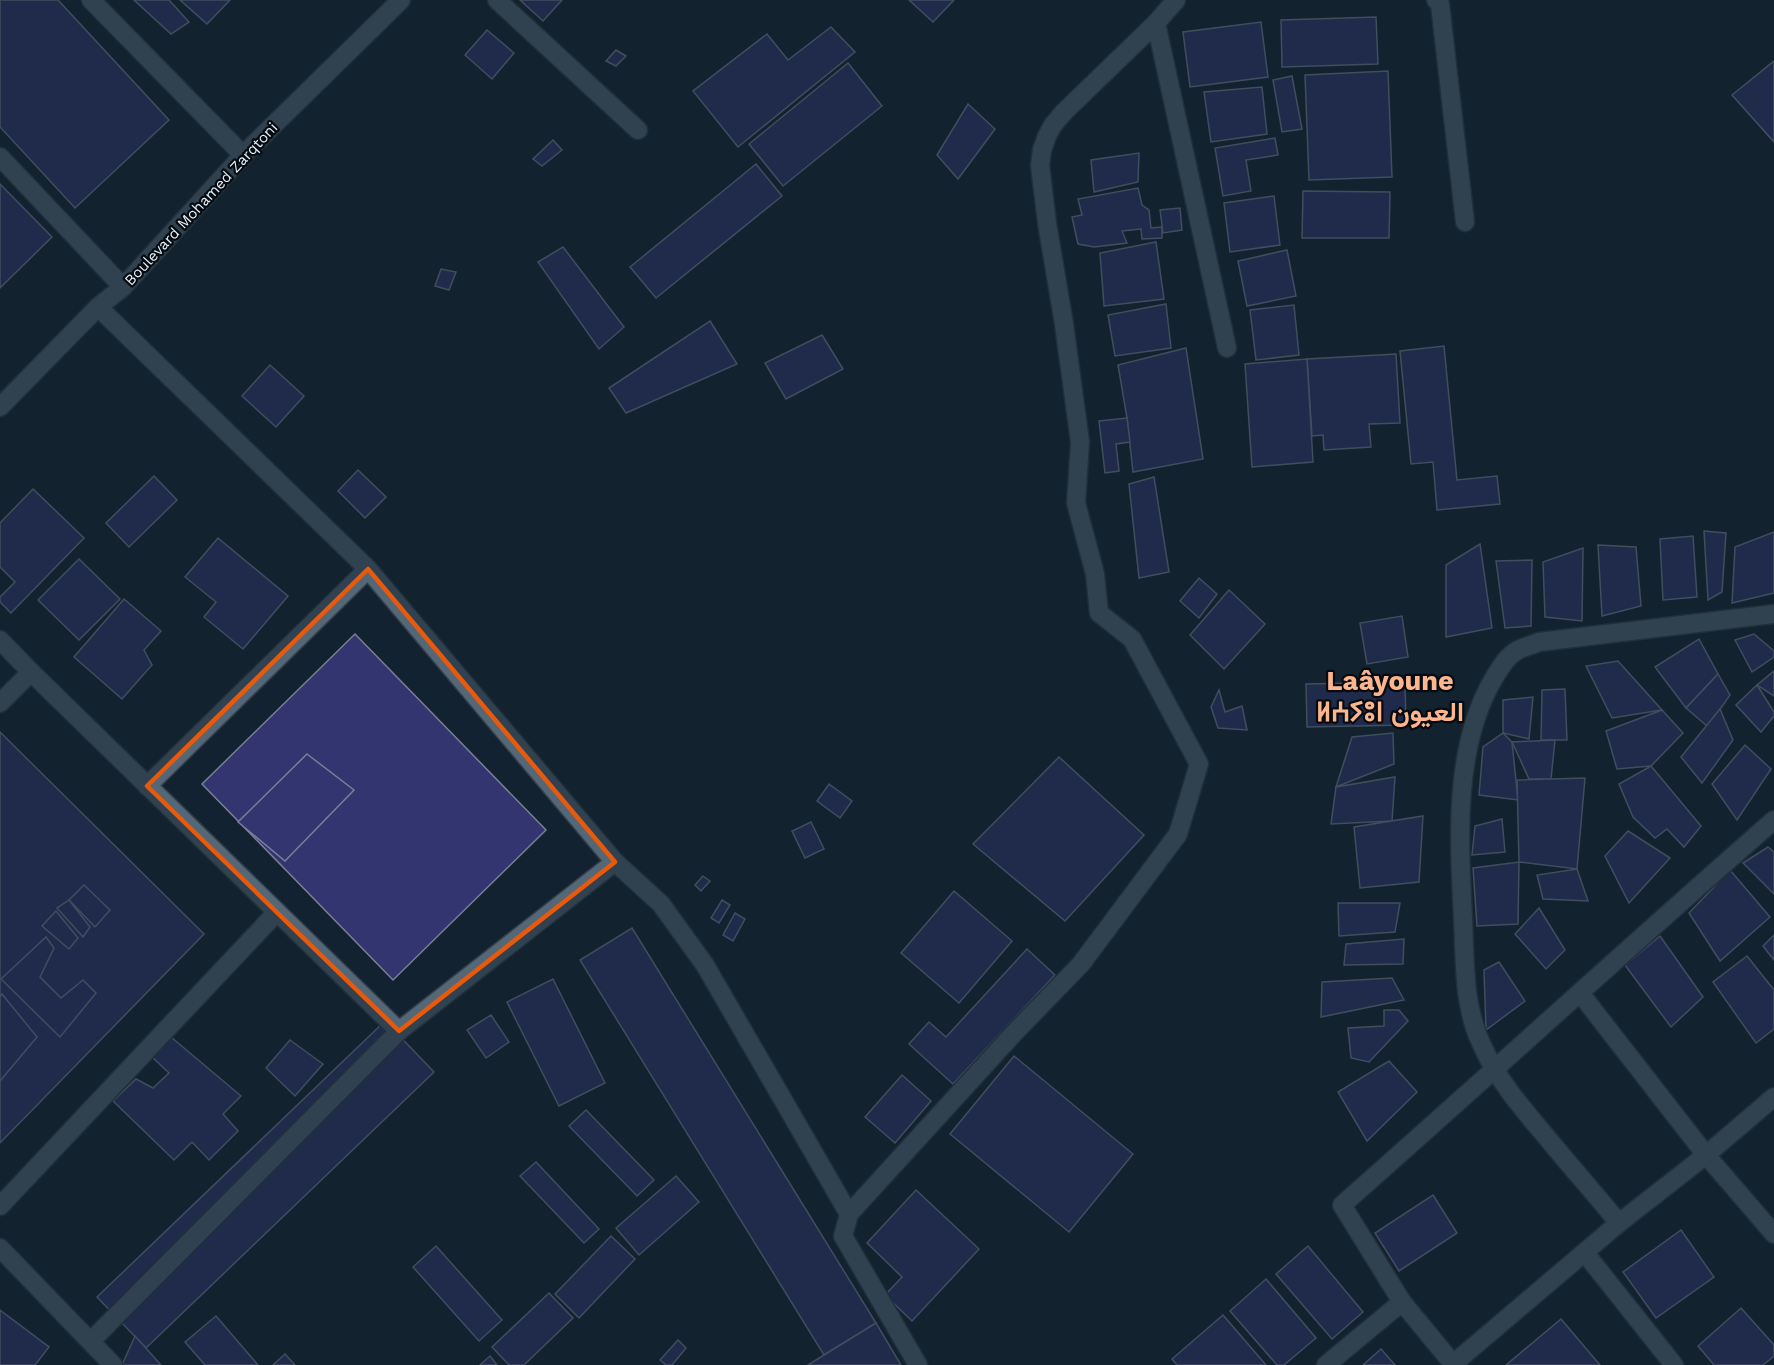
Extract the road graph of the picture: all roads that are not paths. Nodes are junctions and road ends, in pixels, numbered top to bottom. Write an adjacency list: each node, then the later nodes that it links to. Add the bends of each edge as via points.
1 (92, 0): 8 (street)
2 (401, 0): 8 (street, Boulevard Mohamed Zarqtoni)
3 (496, 0): 7 (street)
4 (1176, 0): 6 (street)
5 (1436, 0): 10 (street, via 1440,4)
6 (1156, 23): 13 (street); 30 (street, via 1053,125 1040,165 1080,442 1076,503 1095,574 1099,613 1132,639 1199,764 1178,834 1081,964)
7 (638, 130)
8 (243, 155): 11 (street, Boulevard Mohamed Zarqtoni)
9 (0, 157): 11 (street)
10 (1465, 222)
11 (123, 287): 12 (street, Boulevard Mohamed Zarqtoni)
12 (98, 308): 14 (street, Boulevard Mohamed Zarqtoni); 15 (street)
13 (1227, 348)
14 (2, 401)
15 (368, 569): 20 (street); 22 (street)
16 (1774, 614): 26 (street, via 1539,642 1517,651 1498,671 1474,723 1463,780 1459,847 1464,956 1472,1019)
17 (0, 640): 18 (street)
18 (31, 672): 19 (street); 20 (street)
19 (0, 703)
20 (147, 786): 23 (street)
21 (1774, 820): 24 (street)
22 (615, 862): 25 (street); 30 (street, via 661,904 705,964)
23 (277, 912): 25 (street); 29 (street)
24 (1580, 993): 26 (street); 28 (street)
25 (399, 1031): 36 (street)
26 (1495, 1071): 31 (street); 35 (street, via 1342,1205)
27 (1774, 1097): 28 (street)
28 (1706, 1155): 31 (street); 32 (street)
29 (0, 1206)
30 (849, 1214): 39 (street, via 843,1236)
31 (1619, 1223): 34 (street)
32 (1774, 1234)
33 (0, 1248): 36 (street)
34 (1585, 1253): 37 (street); 41 (street)
35 (1402, 1302): 37 (street); 40 (street)
36 (91, 1341): 38 (street)
37 (1454, 1364)
38 (112, 1365)
39 (918, 1365)
40 (1326, 1365)
41 (1674, 1365)

